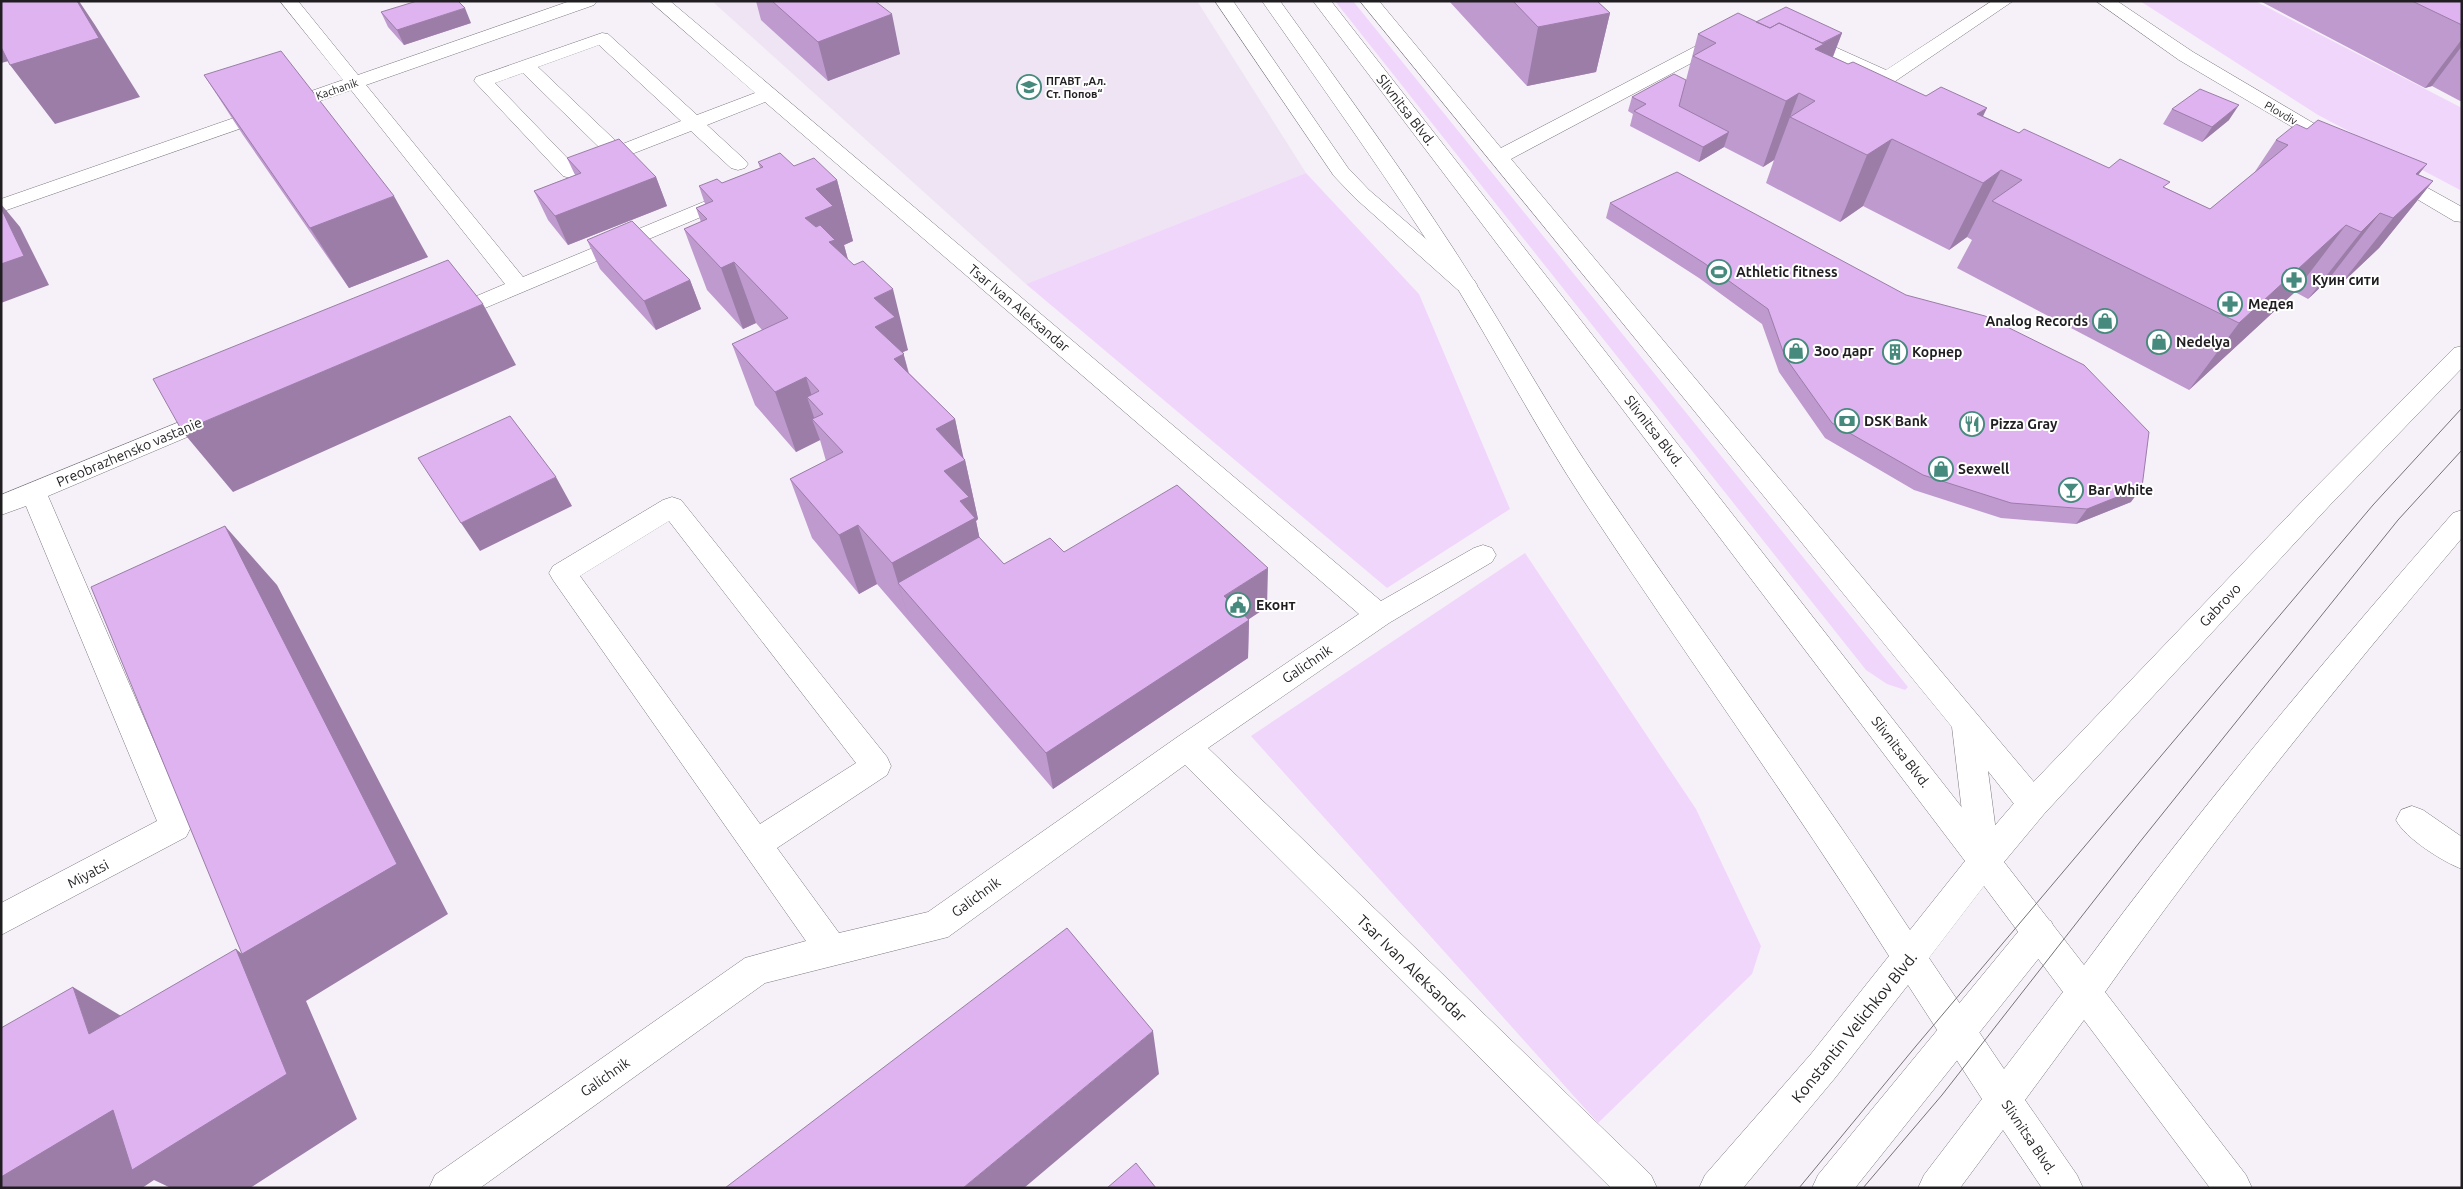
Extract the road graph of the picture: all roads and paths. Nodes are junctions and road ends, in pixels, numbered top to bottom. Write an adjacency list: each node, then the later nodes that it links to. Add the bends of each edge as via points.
1 (289, 1): 13 (street)
2 (588, 1): 13 (street, Kachanik)
3 (659, 1): 14 (street, Tsar Ivan Aleksandar)
4 (1224, 1): 24 (street, Slivnitsa Blvd., via 1341,172)
5 (1271, 1): 24 (street, Slivnitsa Blvd., via 1358,122)
6 (1322, 1): 40 (street, Slivnitsa Blvd.)
7 (1370, 1): 18 (street)
8 (2004, 1): 11 (street, via 1887,78)
9 (2105, 1): 17 (street, Plovdiv, via 2186,56)
10 (1741, 32): 18 (street)
11 (1786, 33)
12 (526, 66): 15 (street, via 602,38); 16 (street); 16 (street, via 483,81 570,172)
13 (355, 82): 22 (street, Kachanik); 25 (street)
14 (768, 94): 15 (street); 33 (street, Tsar Ivan Aleksandar, via 828,157)
15 (694, 123): 16 (street); 19 (street)
16 (617, 154)
17 (2357, 157)
18 (1497, 158): 34 (street)
19 (738, 164)
20 (2374, 166): 23 (street)
21 (755, 188): 25 (street)
22 (1, 206)
23 (2462, 216)
24 (1466, 285): 44 (street, Slivnitsa Blvd., via 1535,404 1591,491 1843,855)
25 (518, 286): 26 (street)
26 (427, 325)
27 (2462, 354): 36 (street, Gabrovo, via 2321,498)
28 (235, 407): 29 (street, Preobrazhensko vastanie)
29 (34, 492): 30 (street, Preobrazhensko vastanie); 41 (street, Miyatsi, via 175,827)
30 (1, 506)
31 (2462, 520): 45 (street, via 2167,878)
32 (1483, 555): 33 (street, Galichnik)
33 (1379, 615): 35 (street, Galichnik)
34 (1966, 722): 36 (street); 40 (street)
35 (1187, 747): 43 (street, Galichnik, via 936,926); 49 (street, Tsar Ivan Aleksandar)
36 (2033, 804): 40 (street, Gabrovo)
37 (2412, 820): 39 (street)
38 (756, 844): 38 (street, via 876,766 672,508 563,573); 43 (street)
39 (2462, 855)
40 (1984, 862): 42 (street, Slivnitsa Blvd.); 44 (street, Konstantin Velichkov Blvd.)
41 (1, 920)
42 (2039, 932): 45 (street, Slivnitsa Blvd.); 46 (street)
43 (832, 951): 48 (street, Galichnik, via 757,970)
44 (1910, 958): 46 (street, Slivnitsa Blvd.); 50 (street, Konstantin Velichkov Blvd.)
45 (2084, 992): 47 (street); 54 (street, Slivnitsa Blvd.)
46 (1957, 1031): 47 (street, Slivnitsa Blvd.); 51 (street)
47 (2004, 1100): 52 (street); 53 (street, Slivnitsa Blvd.)
48 (448, 1188)
49 (1638, 1188)
50 (1718, 1188)
51 (1831, 1188)
52 (1937, 1188)
53 (2064, 1188)
54 (2233, 1188)

